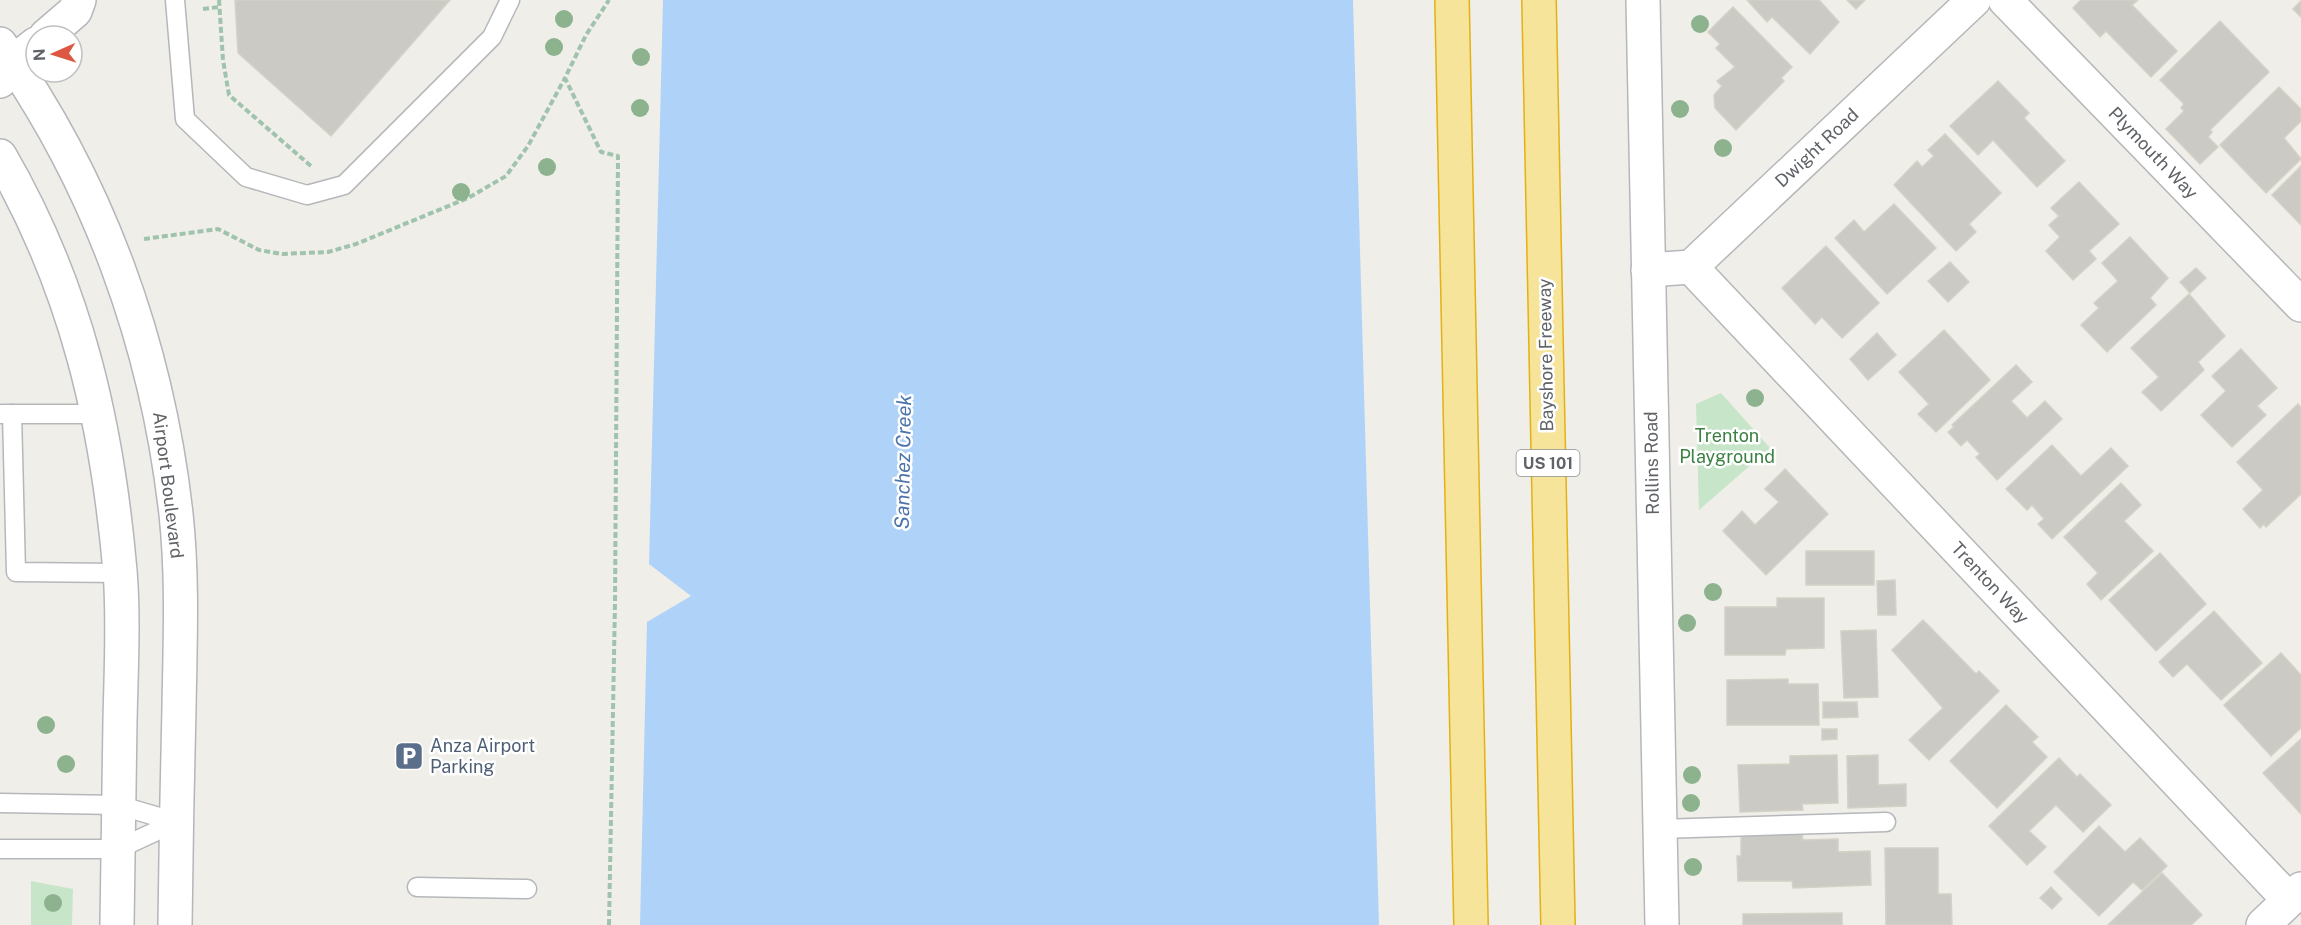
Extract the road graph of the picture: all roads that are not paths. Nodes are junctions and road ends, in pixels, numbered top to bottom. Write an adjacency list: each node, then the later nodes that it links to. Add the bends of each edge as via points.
1 (79, 0): 9 (street, via 75,11)
2 (175, 0): 3 (lane, via 185,118 246,177 307,195 344,185 492,37)
3 (510, 0)
4 (1452, 0): 30 (highway)
5 (1539, 0): 31 (highway, Bayshore Freeway / US 101)
6 (1643, 0): 13 (street, Rollins Road)
7 (1974, 0): 12 (street, Dwight Road)
8 (2005, 0): 14 (street, Plymouth Way)
9 (60, 24)
10 (12, 58): 20 (street, Airport Boulevard, via 94,205 134,308 163,423 176,516 181,612)
11 (0, 156): 16 (street, via 54,266 86,357)
12 (1691, 267): 13 (street); 27 (street, Trenton Way)
13 (1648, 270): 22 (street, Rollins Road)
14 (2301, 305)
15 (6, 414): 16 (lane); 17 (lane, via 16,572)
16 (99, 414): 17 (street)
17 (120, 573): 19 (street)
18 (0, 803): 19 (lane)
19 (118, 805): 20 (lane); 24 (street)
20 (176, 822): 24 (lane); 29 (street, Airport Boulevard)
21 (1886, 822): 22 (lane)
22 (1660, 829): 32 (street, Rollins Road)
23 (0, 849): 24 (lane)
24 (118, 849): 28 (street)
25 (417, 887): 26 (lane)
26 (527, 889)
27 (2295, 894): 33 (street)
28 (117, 925)
29 (175, 925)
30 (1471, 925)
31 (1558, 925)
32 (1662, 925)
33 (2263, 925)

